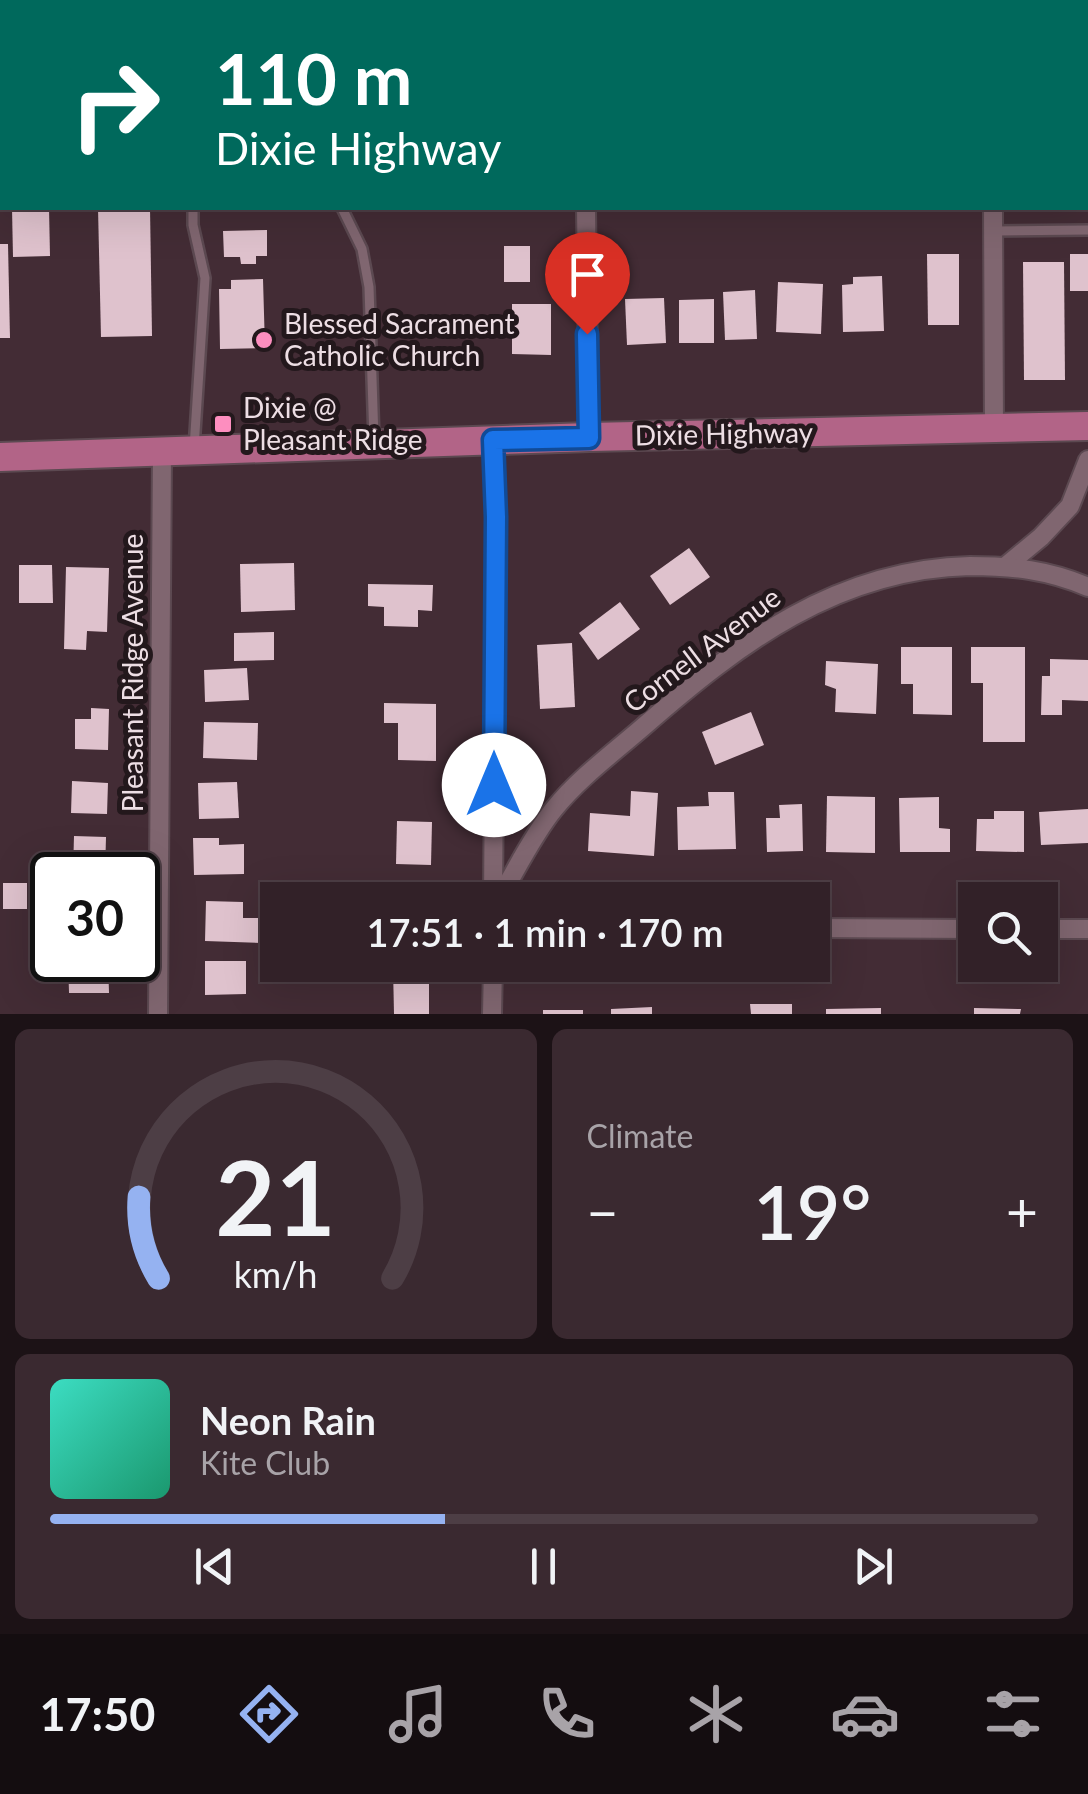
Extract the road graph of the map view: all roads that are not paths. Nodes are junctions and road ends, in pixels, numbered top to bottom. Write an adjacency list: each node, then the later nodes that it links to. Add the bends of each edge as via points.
1 (194, 210): 12 (lane, via 205,278)
2 (343, 210): 11 (lane, via 362,249 369,287)
3 (586, 210): 9 (street)
4 (992, 210): 6 (street)
5 (1088, 230): 6 (lane)
6 (993, 231): 8 (street)
7 (1088, 426): 8 (main road, Dixie Highway)
8 (994, 428): 9 (main road, Dixie Highway)
9 (589, 438): 10 (main road, Dixie Highway)
10 (493, 440): 11 (main road, Dixie Highway); 18 (street)
11 (374, 444): 12 (main road, Dixie Highway)
12 (194, 450): 13 (main road, Dixie Highway)
13 (162, 452): 14 (main road, Dixie Highway); 25 (street, Pleasant Ridge Avenue)
14 (0, 457)
15 (1088, 460): 16 (street, via 1070,506)
16 (1006, 566): 17 (street, Cornell Avenue, via 1042,570); 19 (street, Cornell Avenue, via 931,567 885,576 804,609 747,645 553,810)
17 (1088, 587)
18 (496, 882)
19 (507, 882)
20 (830, 928): 21 (street)
21 (958, 929)
22 (1058, 929): 23 (street)
23 (1088, 929)
24 (493, 982): 26 (street)
25 (158, 1014)
26 (492, 1014)

